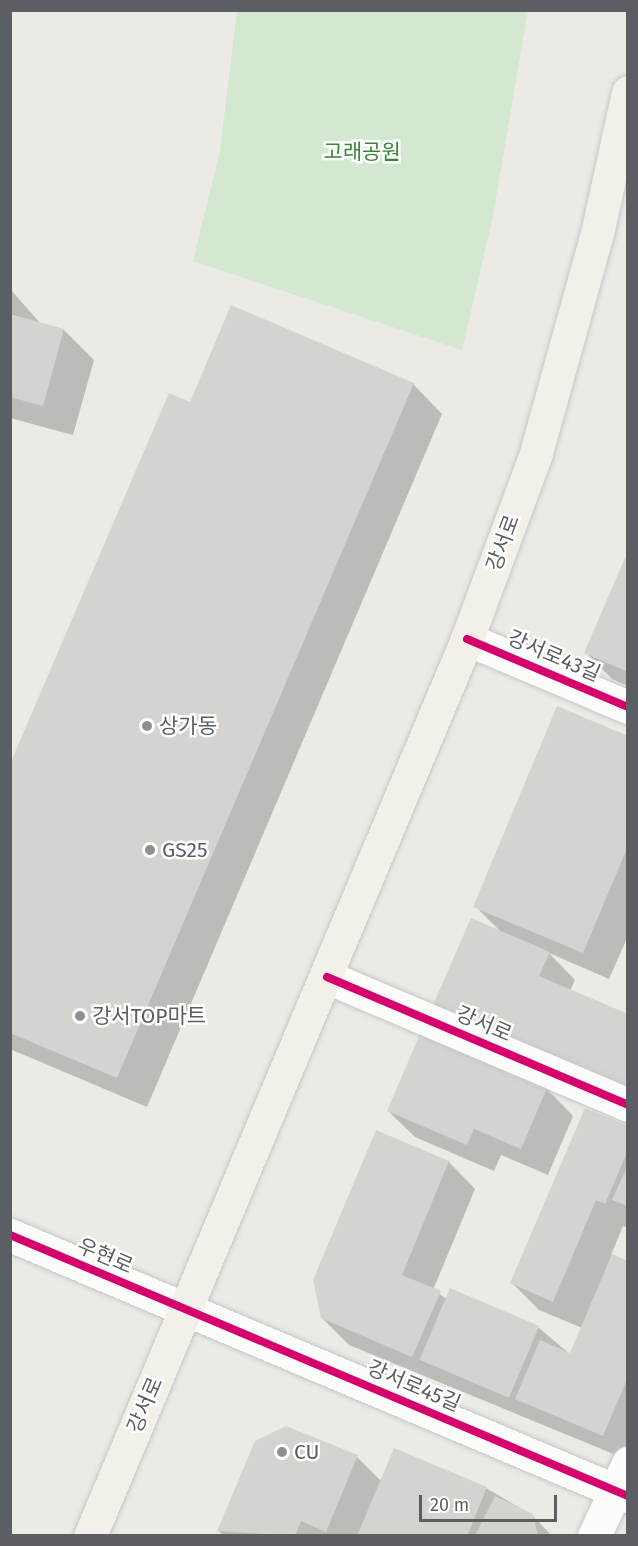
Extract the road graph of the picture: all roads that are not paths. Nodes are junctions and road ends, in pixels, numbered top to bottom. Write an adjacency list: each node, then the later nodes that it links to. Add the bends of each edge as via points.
1 (627, 92): 2 (main road, 강서로, via 598,229 537,453)
2 (467, 639): 3 (street, 강서로43길); 4 (main road, 강서로)
3 (627, 707)
4 (327, 977): 5 (street, 강서로); 7 (main road, 강서로)
5 (627, 1105)
6 (10, 1235): 7 (street, 우현로)
7 (186, 1310): 8 (street, 강서로45길); 9 (main road, 강서로)
8 (623, 1483): 10 (street)
9 (90, 1536)
10 (594, 1536)

